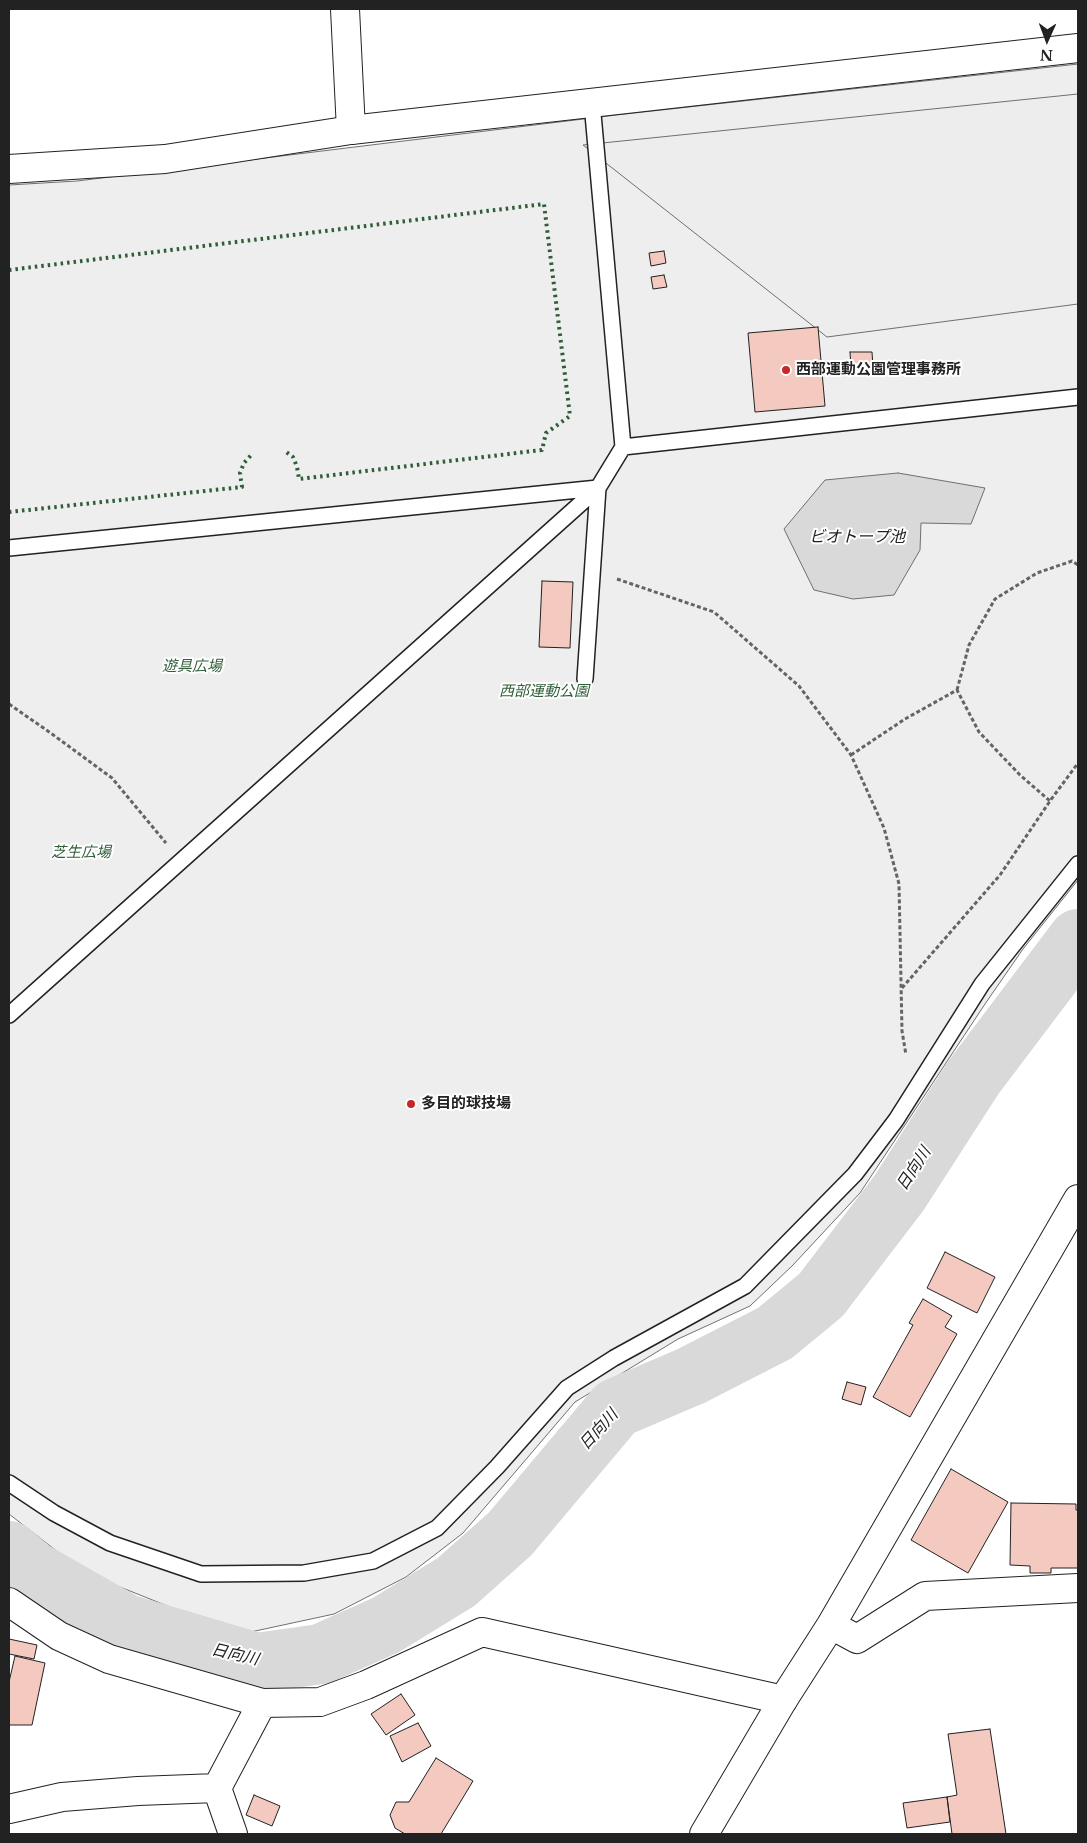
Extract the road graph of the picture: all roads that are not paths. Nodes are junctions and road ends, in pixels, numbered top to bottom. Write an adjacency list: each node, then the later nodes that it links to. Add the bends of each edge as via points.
1 (344, 9): 4 (street)
2 (1078, 48): 3 (street)
3 (592, 103): 4 (street); 7 (lane)
4 (351, 130): 5 (street, via 165,159)
5 (9, 168)
6 (1078, 397): 7 (lane)
7 (623, 447): 8 (lane)
8 (598, 488): 9 (lane); 10 (lane); 12 (lane)
9 (9, 548)
10 (585, 680)
11 (1078, 864): 14 (lane, via 982,984 896,1120 855,1174 745,1286 614,1358 567,1388 437,1528 374,1561 304,1573 201,1574 110,1543 54,1513)
12 (9, 1015)
13 (1078, 1199): 17 (street)
14 (9, 1483)
15 (1078, 1588): 17 (street, via 925,1596 857,1639)
16 (9, 1602): 19 (street, via 58,1636 109,1659)
17 (831, 1626): 18 (street)
18 (783, 1700): 19 (street, via 482,1632 366,1685 320,1702); 23 (street)
19 (262, 1703): 20 (street)
20 (217, 1788): 21 (street, via 62,1797); 22 (street)
21 (9, 1809)
22 (233, 1834)
23 (704, 1834)

